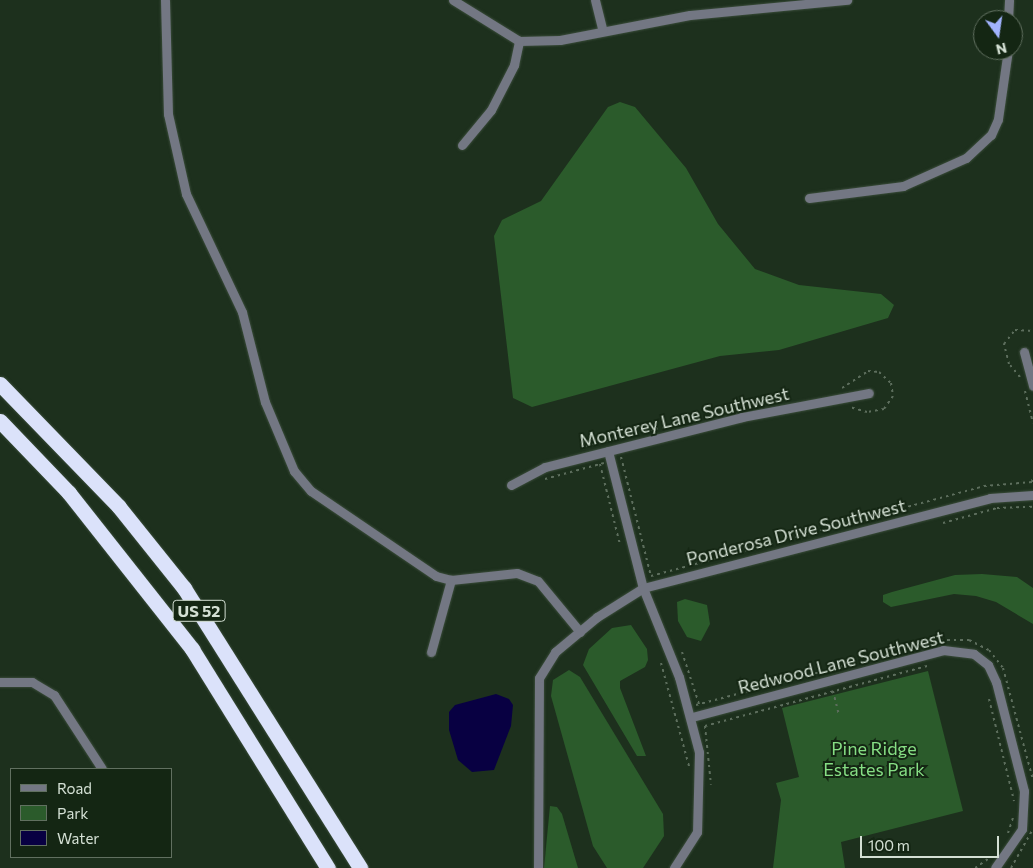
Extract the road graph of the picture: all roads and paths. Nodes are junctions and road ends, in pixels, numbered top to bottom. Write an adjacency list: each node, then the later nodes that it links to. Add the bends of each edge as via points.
1 (165, 0): 27 (street, via 168,114 186,194 242,312 265,402 287,460 311,491 422,569)
2 (453, 0): 6 (street)
3 (595, 0): 5 (street)
4 (847, 0): 5 (street, via 690,15)
5 (602, 31): 6 (street, via 560,40)
6 (519, 41): 8 (street, via 514,65 492,110)
7 (1007, 60): 9 (street, via 998,119 991,135 966,158 903,186)
8 (462, 145)
9 (809, 198)
10 (1024, 352): 12 (street)
11 (0, 384): 47 (highway, US 52, via 106,493 184,588)
12 (1033, 386)
13 (892, 387): 15 (path, via 889,405 879,412)
14 (869, 393): 17 (street, Monterey Lane Southwest, via 742,417)
15 (844, 407)
16 (0, 421): 46 (highway, US 52, via 69,493 192,649)
17 (608, 451): 22 (street, Monterey Lane Southwest, via 532,472); 28 (street)
18 (631, 455): 21 (path, via 621,457 651,576 984,486)
19 (1033, 476): 21 (path)
20 (545, 479): 26 (path, via 600,464)
21 (1032, 482)
22 (511, 485)
23 (1033, 495): 28 (street, Ponderosa Drive Southwest, via 990,498)
24 (1033, 508): 25 (path, via 997,508)
25 (943, 523)
26 (620, 545)
27 (451, 580): 29 (street, via 504,573 527,576 538,582); 30 (street)
28 (643, 588): 29 (street, Ponderosa Drive Southwest); 38 (street)
29 (580, 632): 48 (street, Ponderosa Drive Southwest, via 555,652 539,678)
30 (431, 652)
31 (682, 652): 41 (path, via 699,704 941,640 969,640 989,650 1002,668)
32 (661, 662): 40 (path, via 684,736)
33 (927, 666): 35 (path)
34 (0, 682): 39 (street, via 32,682 54,695)
35 (833, 692): 37 (path); 42 (path, via 705,726)
36 (989, 699): 44 (path, via 1013,792 1013,817)
37 (839, 715)
38 (692, 717): 49 (street, via 700,761 699,822 693,842); 51 (street, Redwood Lane Southwest, via 943,650 974,654 988,664 996,682 1024,791 1022,829)
39 (101, 768)
40 (689, 775)
41 (1033, 780)
42 (711, 785)
43 (1033, 829): 52 (path)
44 (1004, 841)
45 (998, 849): 50 (path)
46 (328, 868)
47 (360, 868)
48 (538, 868)
49 (674, 868)
50 (975, 868)
51 (995, 868)
52 (1011, 868)

